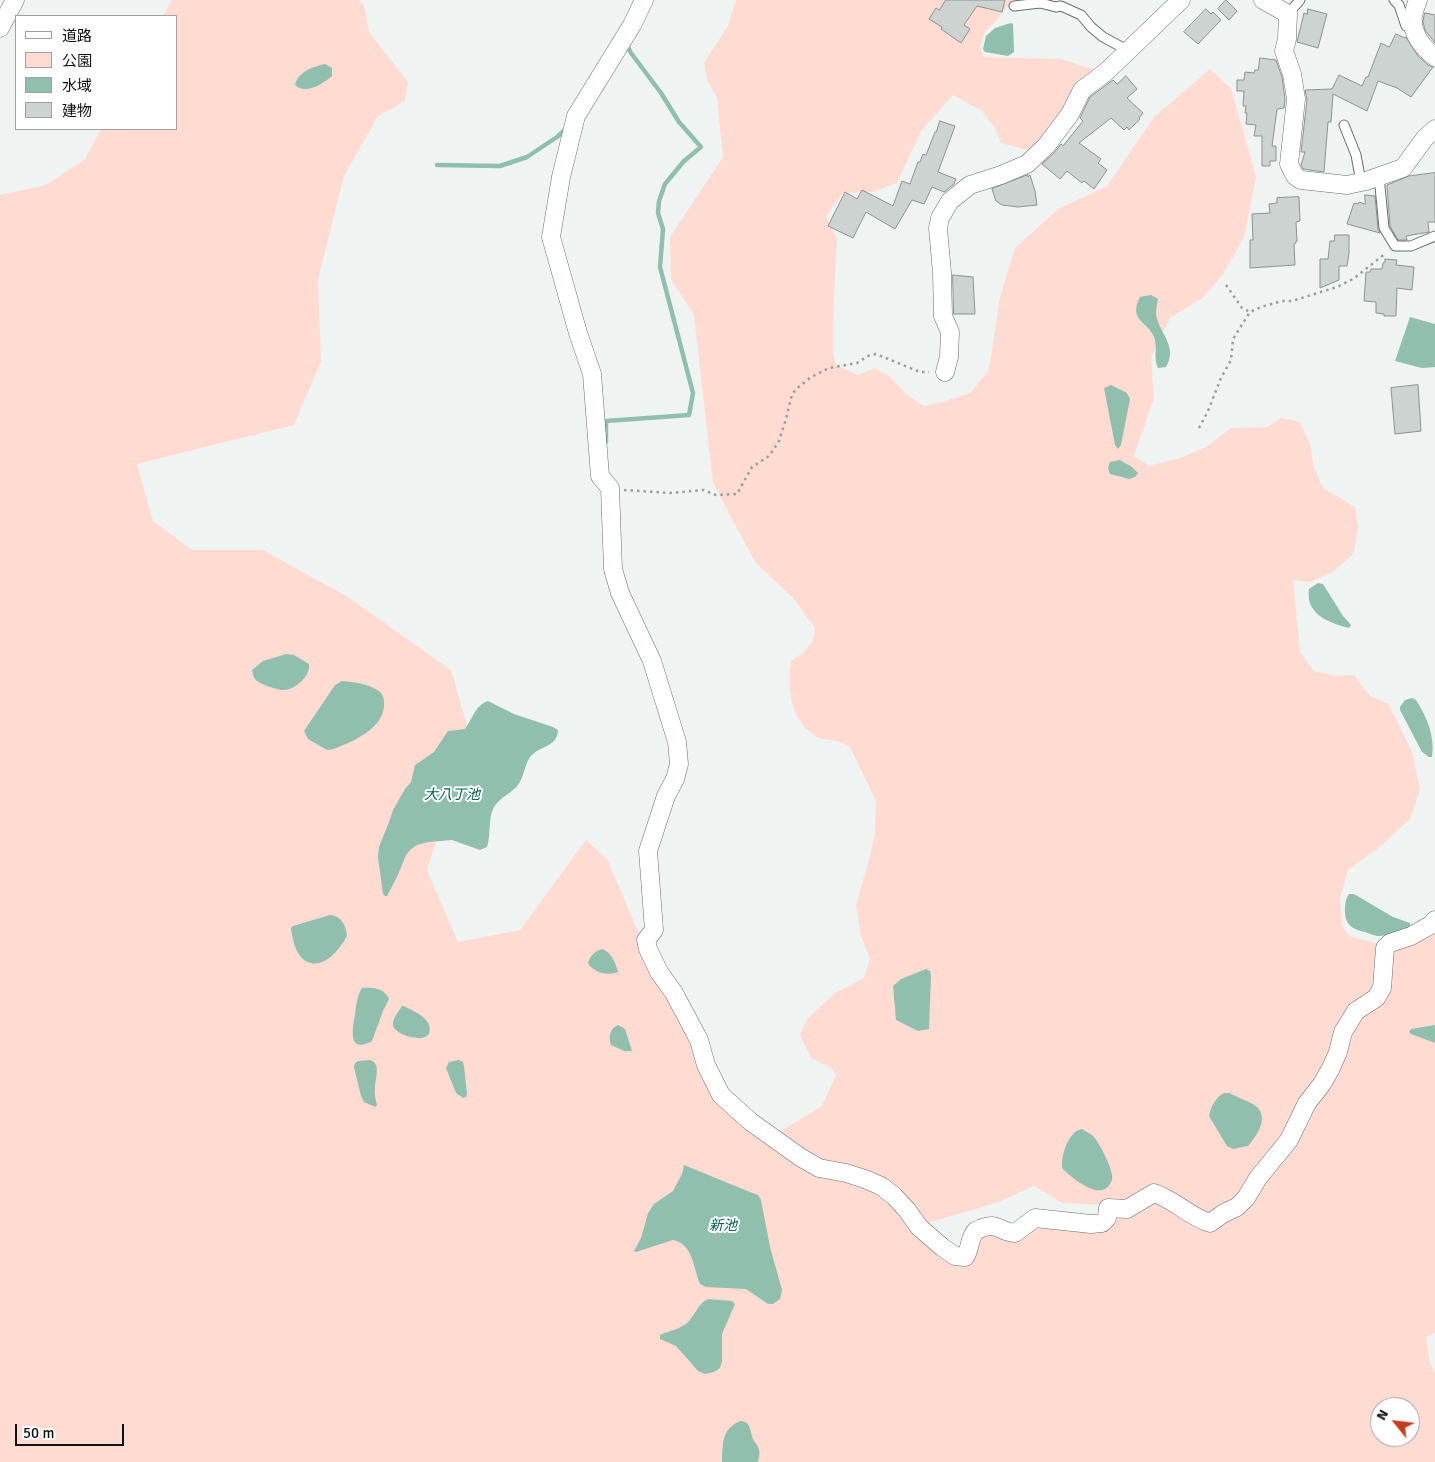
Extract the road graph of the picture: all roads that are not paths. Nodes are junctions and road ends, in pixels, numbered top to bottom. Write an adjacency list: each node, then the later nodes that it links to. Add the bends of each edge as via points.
1 (15, 0): 10 (street)
2 (644, 0): 20 (street, via 576,116 551,237 592,374 600,476 610,488 613,569 620,592 652,660 677,742 679,764 675,780 666,796 648,851 654,930 646,940 659,972 699,1040 706,1065 721,1096 751,1122 819,1168 846,1173 881,1186 907,1210 919,1227 956,1256 965,1257 975,1230 986,1226 995,1225 1015,1233 1035,1218 1102,1223 1107,1218 1108,1208 1127,1209 1154,1193 1210,1223 1246,1198 1289,1140 1307,1103 1331,1068 1343,1032 1356,1011 1376,998 1382,988 1385,948)
3 (1181, 0): 12 (street)
4 (1263, 0): 9 (street)
5 (1300, 0): 9 (lane)
6 (1394, 0): 11 (lane, via 1406,26)
7 (1418, 0): 11 (street, via 1413,16)
8 (1014, 6): 12 (lane, via 1040,3 1061,6 1081,15 1103,37)
9 (1288, 14): 17 (street, via 1284,52 1296,99 1289,164 1294,176 1301,180 1347,185)
10 (0, 28)
11 (1414, 28): 13 (street, via 1422,46)
12 (1129, 51): 19 (street, via 1082,90 1070,114 1046,146 1027,164 970,185 950,201 940,218 943,316 950,332)
13 (1435, 57)
14 (1344, 125): 17 (lane, via 1356,155)
15 (1435, 129): 16 (street, via 1403,168)
16 (1379, 176): 17 (street); 18 (lane, via 1384,228 1395,246 1411,246)
17 (1361, 182)
18 (1435, 236)
19 (945, 372)
20 (1435, 920)

